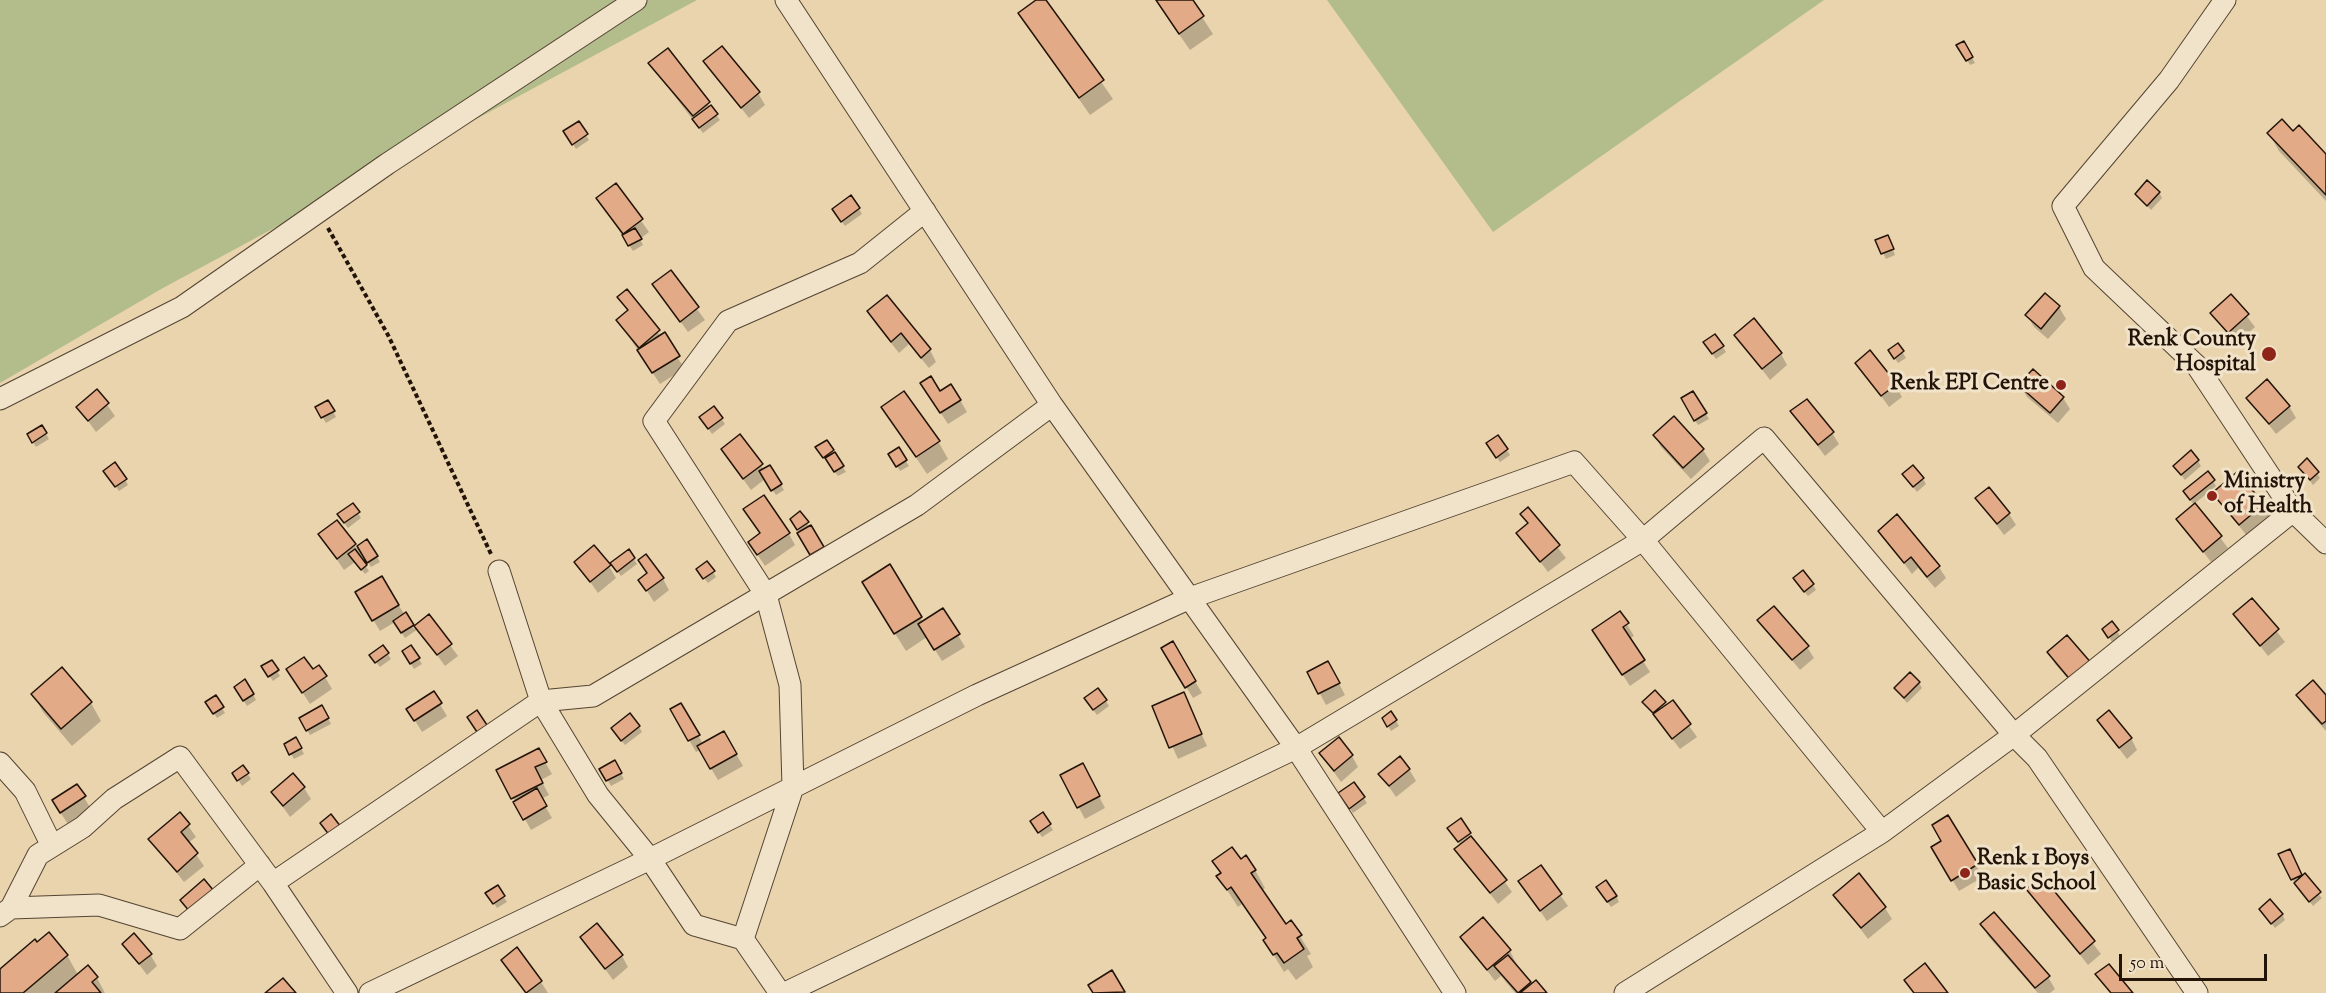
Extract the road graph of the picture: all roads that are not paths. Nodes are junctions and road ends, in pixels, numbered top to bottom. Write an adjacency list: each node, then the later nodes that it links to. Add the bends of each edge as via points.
1 (636, 0): 5 (street, via 182,307)
2 (786, 0): 4 (street)
3 (2225, 0): 7 (street, via 2169,80 2063,206 2094,268 2197,366)
4 (925, 211): 6 (street); 11 (street, via 860,263 728,321 654,421)
5 (0, 399)
6 (1052, 405): 11 (street, via 916,505); 12 (street)
7 (2293, 511): 9 (street); 14 (street)
8 (1643, 540): 12 (street, via 1574,462); 14 (street, via 1764,438); 15 (street); 18 (street)
9 (2326, 543)
10 (499, 572): 13 (street)
11 (766, 595): 13 (street, via 593,696); 17 (street, via 790,685)
12 (1190, 598): 15 (street); 17 (street, via 977,695)
13 (541, 701): 20 (street, via 598,795); 22 (street)
14 (2014, 735): 18 (street); 31 (street, via 2037,758)
15 (1296, 748): 28 (street); 29 (street)
16 (0, 763): 19 (street, via 25,791)
17 (793, 787): 20 (street); 24 (street)
18 (1882, 832): 30 (street)
19 (52, 846): 21 (street, via 83,827 114,799 180,757); 23 (street, via 38,855)
20 (650, 859): 24 (street, via 694,925); 26 (street)
21 (260, 865): 22 (street); 23 (street, via 180,928 99,904)
22 (273, 883): 25 (street)
23 (6, 912)
24 (743, 939): 27 (street)
25 (347, 993)
26 (370, 993)
27 (780, 993)
28 (785, 993)
29 (1455, 993)
30 (1624, 993)
31 (2197, 993)

